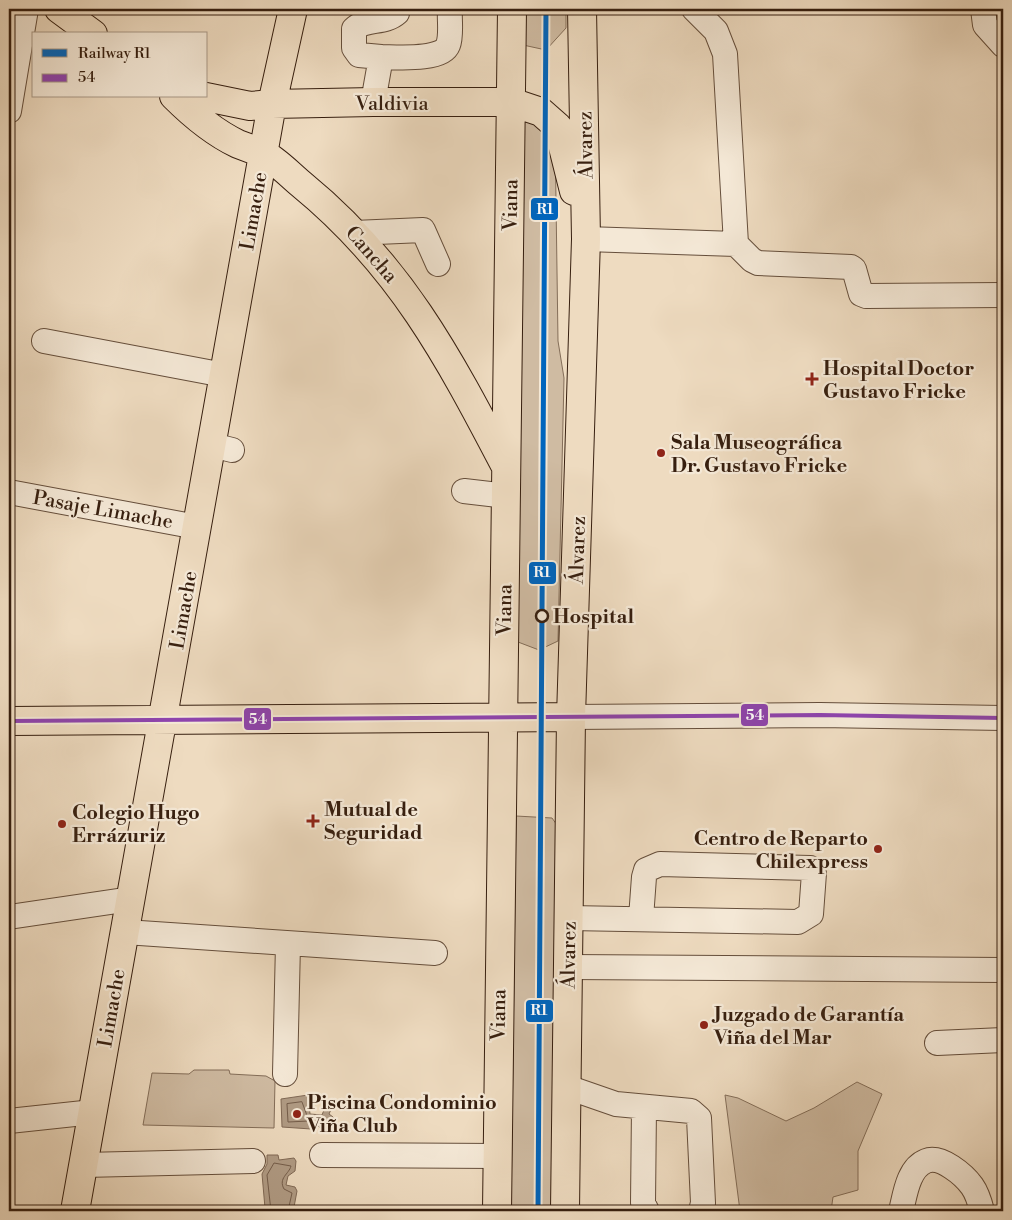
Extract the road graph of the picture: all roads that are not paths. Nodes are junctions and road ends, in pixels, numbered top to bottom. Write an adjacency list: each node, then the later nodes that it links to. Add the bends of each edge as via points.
1 (26, 9): 18 (street)
2 (59, 9): 10 (main road)
3 (293, 9): 17 (main road, Limache)
4 (397, 9): 12 (street, via 392,17 358,24 354,29 354,48 359,55)
5 (450, 9): 12 (street, via 448,45 442,52 432,56)
6 (512, 9): 16 (main road, Viana)
7 (582, 9): 21 (main road, Álvarez)
8 (694, 9): 22 (street, via 716,30 725,54)
9 (983, 9): 11 (street, via 985,25)
10 (90, 32)
11 (1003, 45)
12 (380, 57): 15 (street)
13 (208, 97): 17 (main road, via 250,106)
14 (176, 98): 19 (main road, Cancha, via 211,128)
15 (374, 102): 16 (main road, Valdivia); 17 (main road, Valdivia)
16 (511, 102): 21 (main road, Valdivia, via 542,112 558,127); 27 (main road, Viana)
17 (272, 104): 19 (main road, Limache)
18 (9, 111)
19 (264, 154): 20 (main road, Cancha); 26 (main road, Limache)
20 (354, 233): 23 (street, via 423,230); 27 (main road, Cancha, via 383,264 438,341)
21 (586, 238): 22 (street); 32 (main road, Álvarez)
22 (736, 244): 24 (street, via 758,263 851,267 861,294 866,296)
23 (438, 264)
24 (1003, 295)
25 (44, 341): 26 (street)
26 (224, 375): 31 (main road, Limache, via 222,448)
27 (507, 469): 30 (main road, Viana)
28 (464, 491): 30 (street)
29 (9, 492): 31 (street, Pasaje Limache)
30 (507, 496): 33 (main road, Viana)
31 (197, 527): 35 (main road, Limache)
32 (571, 717): 33 (main road); 34 (street, via 820,715); 39 (main road, Álvarez)
33 (501, 718): 35 (main road); 54 (main road, Viana)
34 (1003, 718)
35 (163, 720): 36 (main road); 37 (main road, Limache)
36 (9, 721)
37 (131, 899): 38 (street); 41 (main road, Limache)
38 (9, 917)
39 (569, 918): 40 (street); 44 (main road, Álvarez)
40 (641, 918): 40 (street, via 798,922 811,914 814,873 810,868 660,864 646,870)
41 (125, 932): 42 (street); 51 (main road, Limache)
42 (288, 944): 43 (street); 48 (street)
43 (435, 954)
44 (568, 967): 45 (street); 49 (main road, Álvarez)
45 (1003, 970)
46 (1003, 1040): 47 (street)
47 (937, 1043)
48 (285, 1074)
49 (567, 1087): 50 (street, via 616,1104); 59 (main road, Álvarez)
50 (644, 1107): 60 (street, via 643,1203); 61 (street, via 691,1111 699,1118)
51 (93, 1112): 52 (street); 56 (main road, Limache)
52 (9, 1121)
53 (322, 1155): 54 (street)
54 (497, 1156): 57 (main road, Viana)
55 (253, 1161): 56 (street)
56 (84, 1165): 58 (main road, Limache)
57 (498, 1209)
58 (75, 1211)
59 (565, 1211)
60 (647, 1211)
61 (701, 1211)
62 (901, 1211): 63 (street, via 911,1176 926,1161 934,1160 950,1167 972,1186)
63 (982, 1211)

